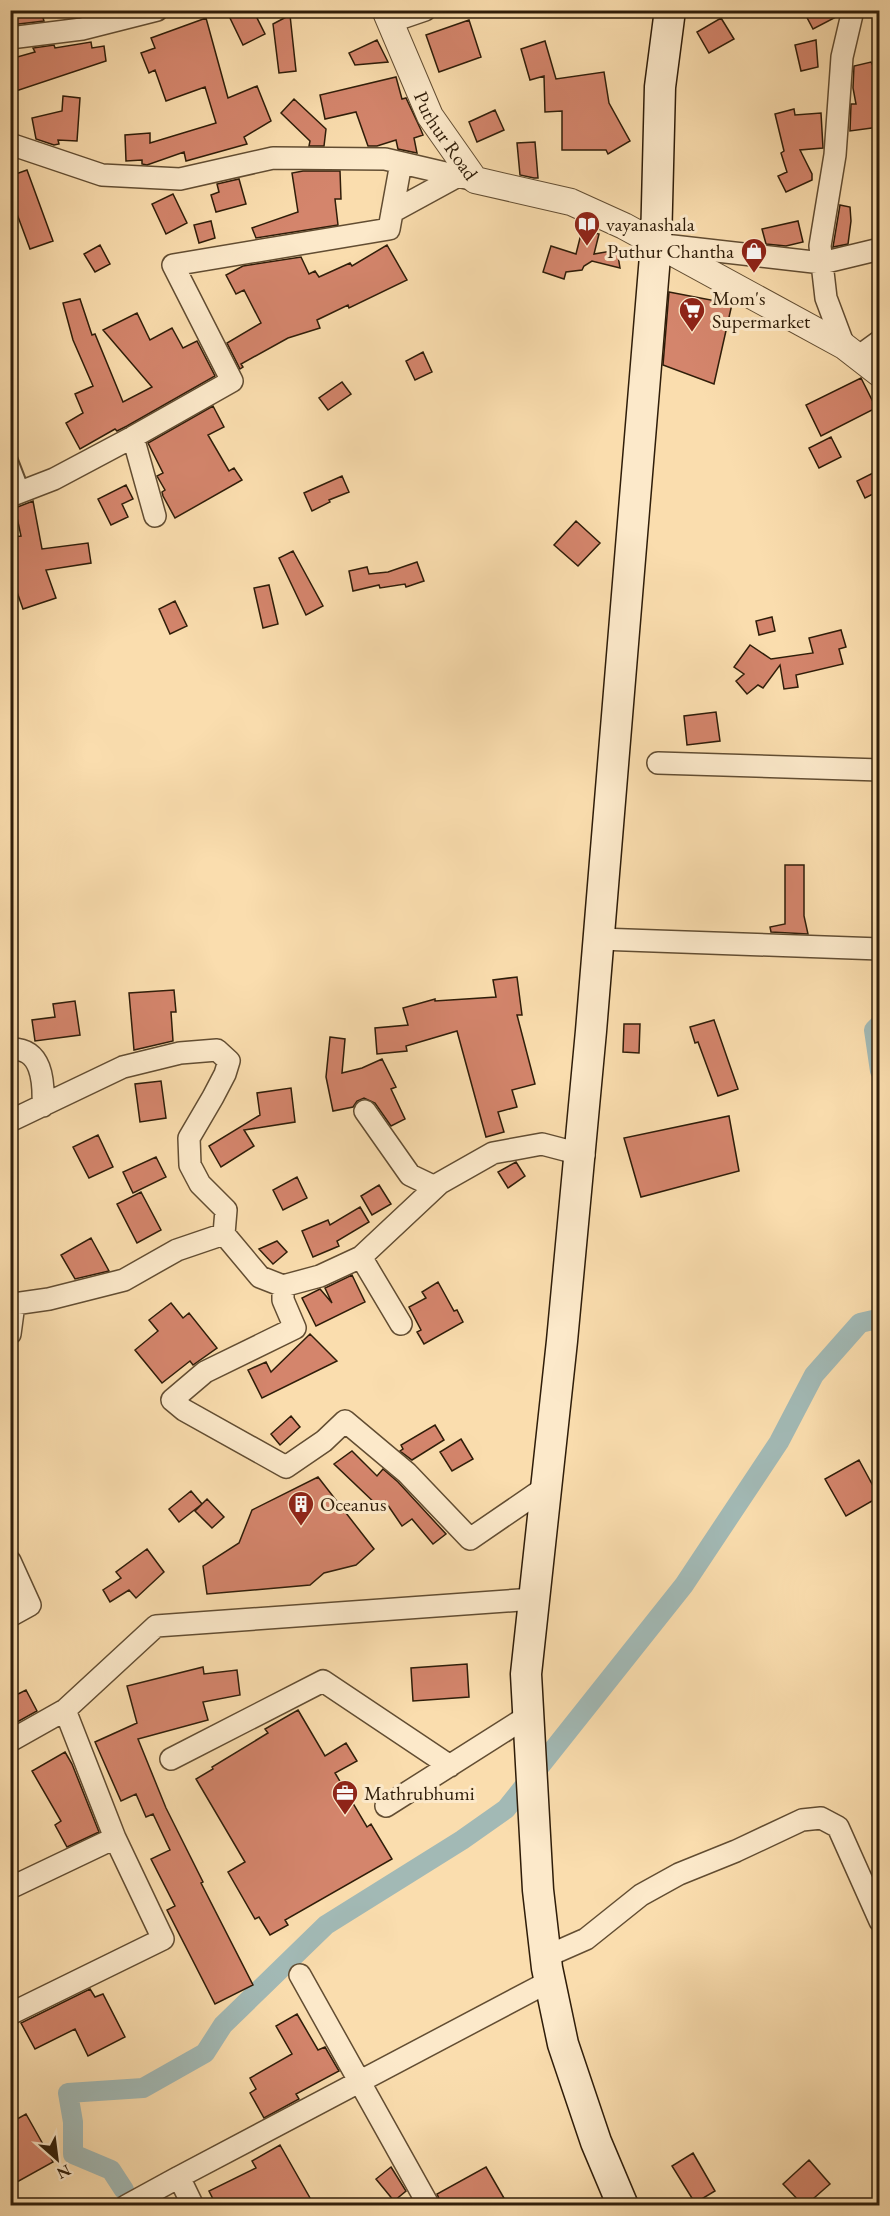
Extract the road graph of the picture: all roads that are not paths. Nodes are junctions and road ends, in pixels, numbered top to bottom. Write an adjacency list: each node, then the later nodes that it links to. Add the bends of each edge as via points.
1 (156, 10): 6 (street, via 82,29)
2 (425, 10): 5 (street)
3 (670, 10): 11 (main road, via 660,87)
4 (853, 10): 13 (street, via 842,57 834,155 819,246)
5 (387, 16): 9 (street, Puthur Road, via 430,116)
6 (10, 38)
7 (10, 144): 8 (street, via 102,175 180,180 273,158 385,159)
8 (401, 163): 9 (street); 10 (street)
9 (466, 178): 10 (street); 11 (street, Puthur Road, via 571,202)
10 (392, 212): 17 (street, via 389,229 173,265 232,381)
11 (656, 244): 13 (street); 15 (street, Puthur Road); 23 (main road)
12 (879, 249): 13 (street)
13 (822, 263): 15 (street, via 826,298)
14 (879, 340): 15 (street)
15 (851, 352): 16 (street, Puthur Road)
16 (879, 374)
17 (133, 437): 19 (street); 20 (street)
18 (10, 455): 19 (lane)
19 (17, 494)
20 (155, 516)
21 (658, 763): 22 (street)
22 (879, 770)
23 (598, 939): 24 (street); 29 (main road)
24 (879, 949)
25 (10, 1050): 26 (street, via 22,1049 32,1054 44,1089)
26 (43, 1106): 28 (street); 31 (street, via 123,1067 180,1053 217,1050 229,1061 189,1138 190,1165 200,1184 226,1210)
27 (365, 1111): 30 (street, via 410,1175)
28 (10, 1121)
29 (582, 1154): 30 (street, via 542,1144 493,1154); 36 (main road)
30 (435, 1187): 32 (street)
31 (224, 1234): 33 (street, via 260,1277); 35 (street, via 177,1250 124,1280 14,1304)
32 (361, 1257): 33 (street, via 320,1276); 34 (street)
33 (283, 1286): 36 (street, via 283,1300 295,1328 205,1372 172,1400 286,1467 345,1421 407,1473 470,1539)
34 (401, 1324)
35 (10, 1334)
36 (546, 1487): 38 (main road)
37 (10, 1561): 39 (street, via 30,1605)
38 (534, 1599): 40 (street, via 156,1626); 41 (main road, via 526,1674)
39 (10, 1616)
40 (65, 1710): 42 (street); 46 (street)
41 (528, 1718): 44 (street); 49 (main road, via 538,1890)
42 (10, 1741)
43 (171, 1760): 44 (street, via 323,1680)
44 (450, 1766): 45 (street)
45 (387, 1806)
46 (115, 1838): 47 (street); 51 (street, via 163,1939)
47 (10, 1888)
48 (879, 1921): 49 (street, via 838,1827 821,1818 802,1820 641,1895)
49 (548, 1969): 52 (street); 57 (main road, via 563,2044 596,2142)
50 (300, 1975): 52 (street)
51 (10, 2014)
52 (360, 2082): 53 (street); 56 (street)
53 (179, 2177): 54 (street); 55 (street)
54 (126, 2205)
55 (193, 2205)
56 (429, 2205)
57 (623, 2205)

